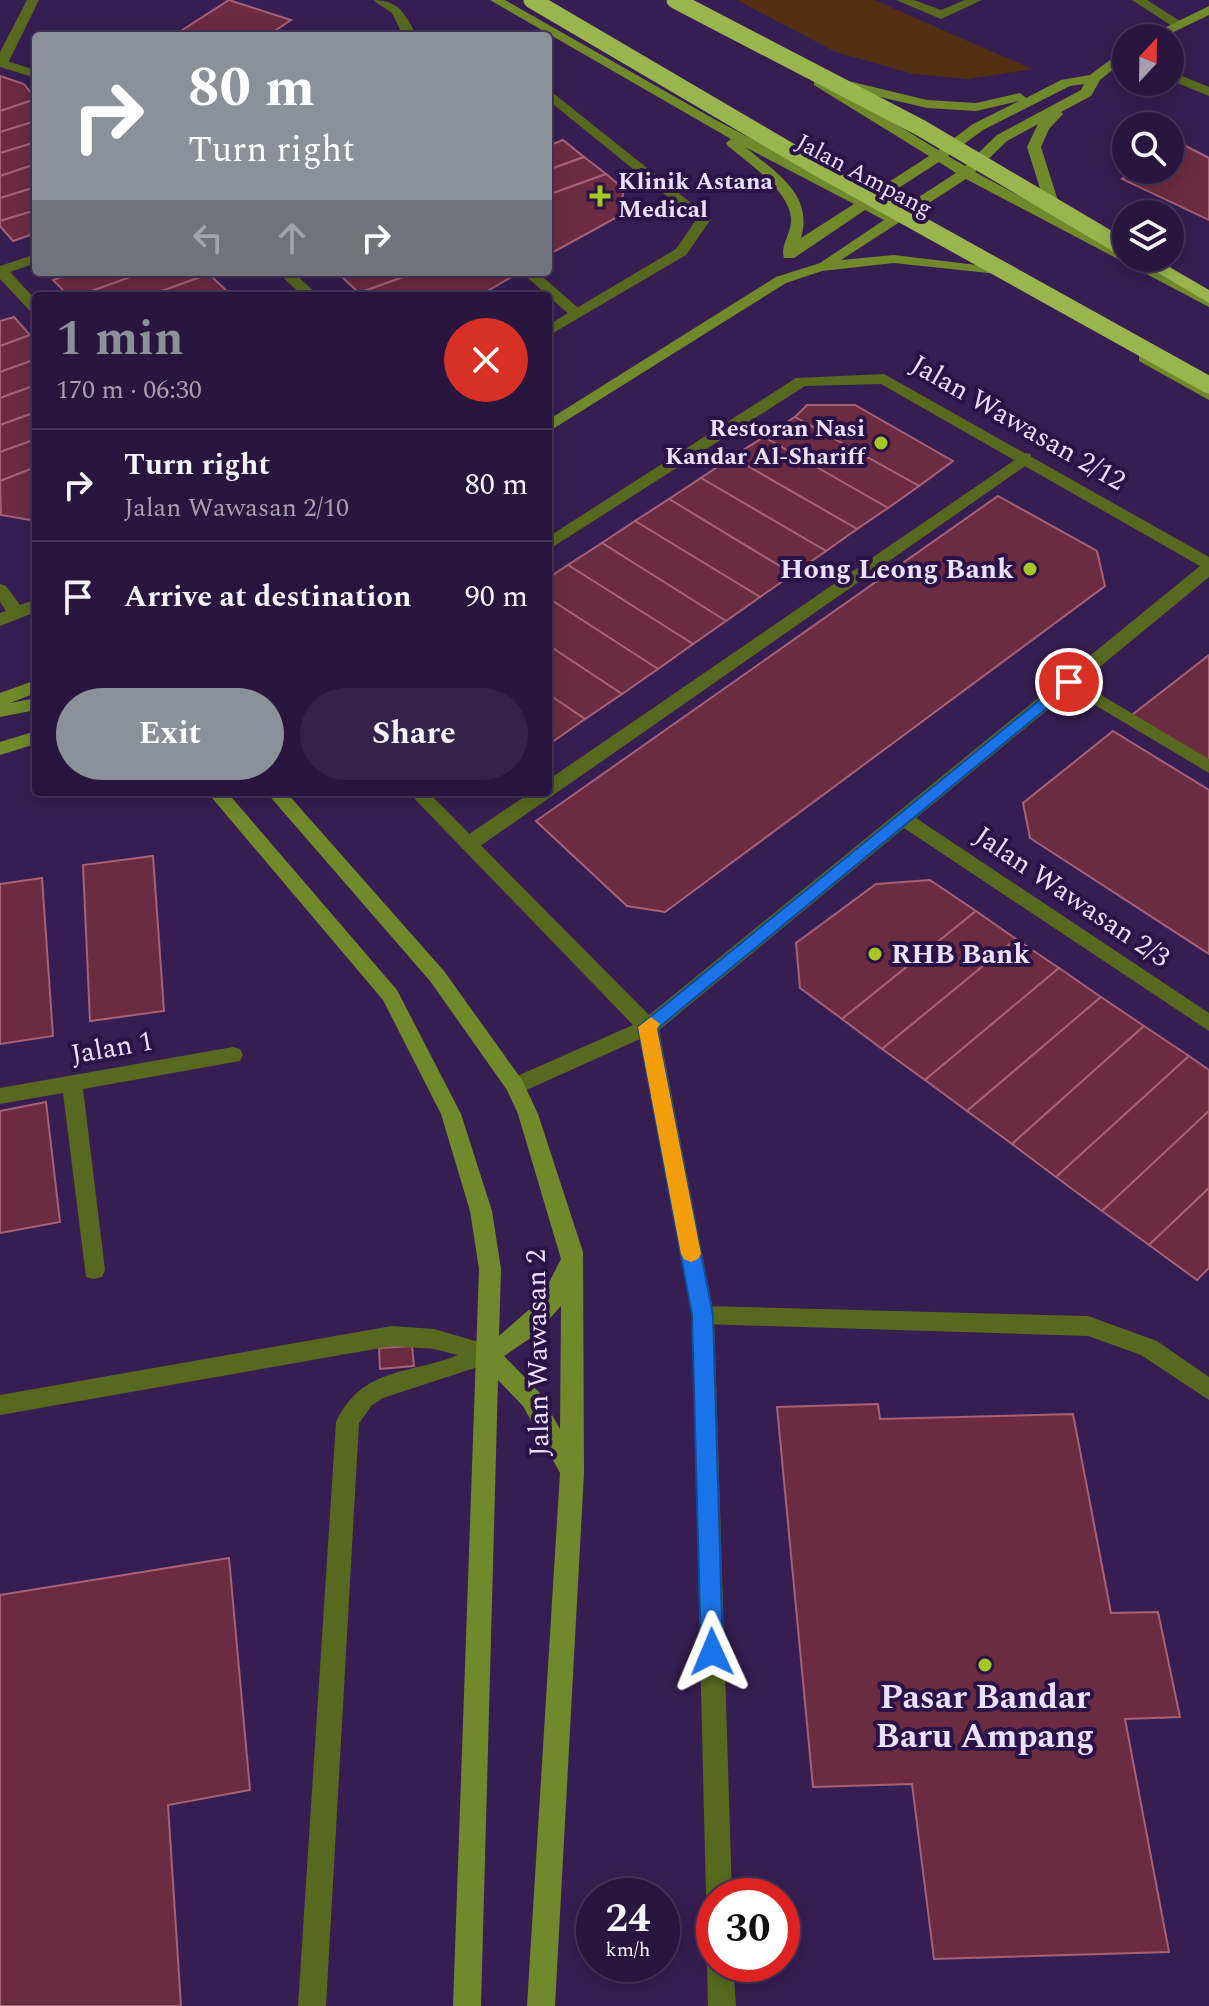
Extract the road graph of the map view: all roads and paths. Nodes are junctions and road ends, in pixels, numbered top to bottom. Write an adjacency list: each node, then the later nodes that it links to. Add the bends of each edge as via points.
1 (33, 0): 15 (street)
2 (379, 0): 12 (street, via 397,11)
3 (496, 0): 14 (street, Jalan Ampang)
4 (532, 0): 48 (highway, bridge, via 815,166)
5 (663, 0): 18 (street, Jalan Ampang)
6 (675, 0): 31 (highway, bridge, via 921,128)
7 (902, 0): 8 (street, via 941,15)
8 (976, 0)
9 (1138, 0): 11 (street)
10 (1209, 10): 11 (street)
11 (1177, 23)
12 (408, 32)
13 (552, 32): 25 (street, Jalan Ampang)
14 (552, 32)
15 (0, 63): 17 (street)
16 (1112, 64): 19 (street)
17 (32, 73)
18 (805, 74): 21 (street, via 927,104 976,107); 26 (street, Jalan Ampang)
19 (1094, 78): 21 (street); 24 (street, via 1086,93)
20 (1184, 81): 22 (street)
21 (1048, 91): 26 (street, via 978,127)
22 (1209, 92)
23 (552, 96): 46 (street, via 704,219 681,252)
24 (1067, 103): 27 (street, via 1002,138); 30 (street, via 1043,127 1034,147)
25 (709, 122): 28 (street, Jalan Ampang); 32 (street, via 787,190 799,220)
26 (939, 156): 27 (street, Jalan Ampang); 28 (street)
27 (966, 173): 29 (street); 30 (street, Jalan Ampang)
28 (864, 203): 29 (street, Jalan Ampang); 32 (street)
29 (895, 219): 34 (street); 36 (street, Jalan Ampang)
30 (1058, 223): 44 (street, Jalan Ampang)
31 (1112, 241)
32 (789, 252): 40 (street)
33 (32, 259): 35 (street)
34 (820, 267): 36 (street, via 894,259); 40 (street)
35 (0, 271): 45 (street)
36 (993, 271): 49 (street, Jalan Ampang)
37 (1164, 272): 44 (highway)
38 (289, 276): 41 (street)
39 (533, 276): 42 (street)
40 (781, 280): 50 (street)
41 (307, 292)
42 (551, 292)
43 (552, 292): 46 (street)
44 (1209, 300)
45 (32, 305)
46 (576, 313): 47 (street)
47 (552, 328)
48 (1209, 385)
49 (1209, 395)
50 (552, 424)
51 (1025, 458): 52 (street, Jalan Wawasan 2/12, via 884,379 801,381); 53 (street, Jalan Wawasan 2/12); 66 (street)
52 (552, 542)
53 (1209, 566): 58 (street)
54 (0, 590): 56 (street)
55 (32, 607): 56 (street)
56 (17, 613): 57 (street)
57 (0, 620)
58 (1069, 682): 65 (street); 71 (street)
59 (32, 688): 60 (street)
60 (0, 700)
61 (32, 705): 62 (street)
62 (0, 711)
63 (32, 738): 64 (street)
64 (0, 749)
65 (1209, 767)
66 (552, 787)
67 (219, 796): 82 (street, Jalan Wawasan 2, via 390,995 451,1114 481,1211 490,1269)
68 (279, 796): 77 (street, Jalan Wawasan 2, via 437,976)
69 (421, 796): 72 (street)
70 (539, 796): 72 (street)
71 (903, 818): 73 (street, Jalan Wawasan 2/3); 74 (street)
72 (469, 844): 74 (street)
73 (1209, 1023)
74 (648, 1027): 77 (street); 81 (street)
75 (233, 1055): 76 (street, Jalan 1)
76 (72, 1083): 78 (street, Jalan 1); 80 (street)
77 (515, 1086): 79 (street, Jalan Wawasan 2)
78 (0, 1096)
79 (572, 1252): 82 (street, via 552,1303 513,1340); 85 (street, Jalan Wawasan 2)
80 (94, 1270)
81 (703, 1315): 83 (street, via 1088,1326 1149,1348); 86 (street)
82 (488, 1354): 84 (street, via 434,1339 392,1336); 85 (street, via 531,1399); 88 (street, via 392,1381 354,1407 348,1422); 89 (street, Jalan Wawasan 2)
83 (1209, 1390)
84 (0, 1405)
85 (572, 1473): 90 (street, Jalan Wawasan 2)
86 (719, 1878)
87 (721, 1982): 91 (street)
88 (312, 2006)
89 (467, 2006)
90 (541, 2006)
91 (722, 2006)

